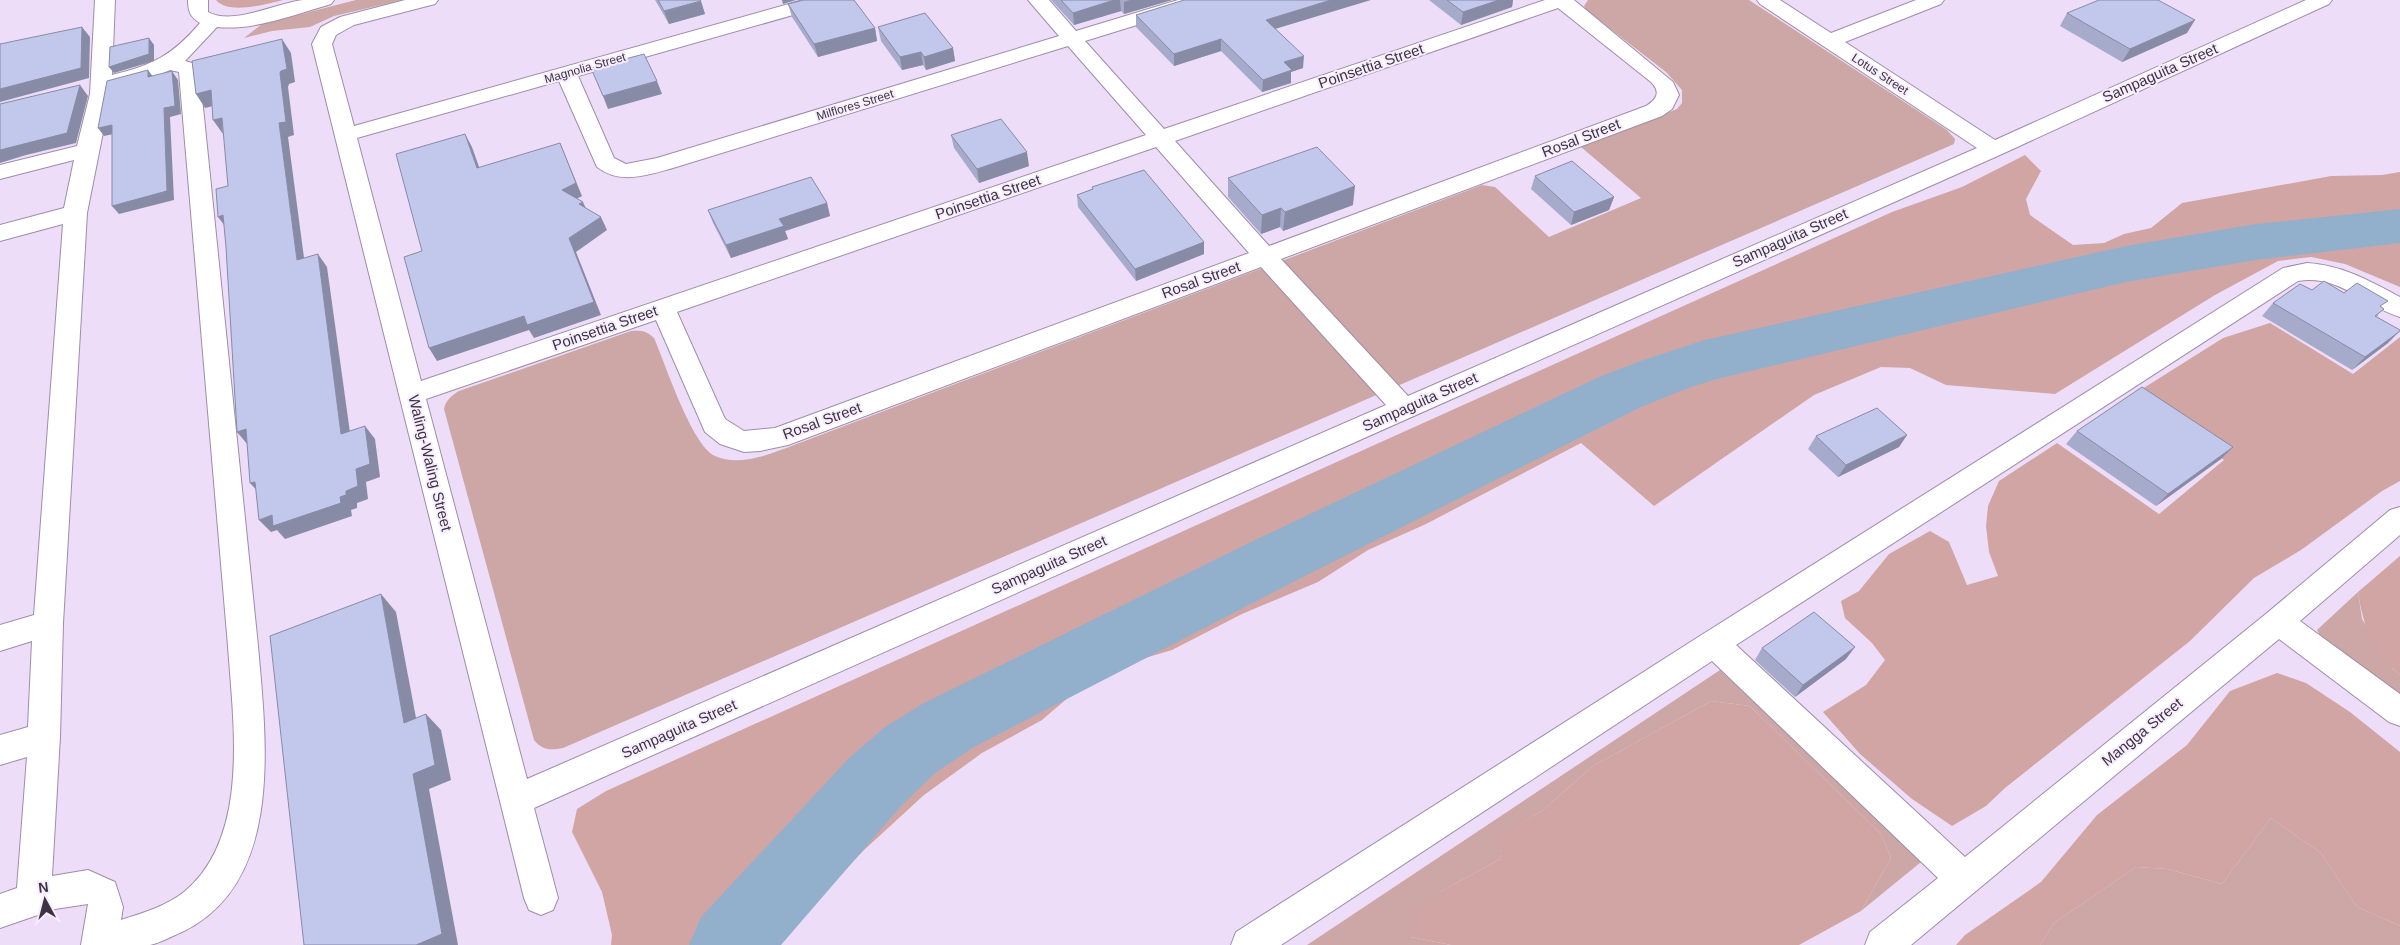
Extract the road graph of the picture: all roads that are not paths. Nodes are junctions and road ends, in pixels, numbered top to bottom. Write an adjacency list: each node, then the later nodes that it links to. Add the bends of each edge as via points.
1 (105, 0): 17 (street, via 94,28)
2 (198, 0): 12 (street, via 201,16)
3 (324, 0): 12 (street, via 244,20)
4 (428, 0): 18 (street, Waling-Waling Street, via 347,20 328,31 322,44)
5 (825, 0): 16 (street, Magnolia Street)
6 (1038, 0): 13 (street)
7 (1198, 0): 13 (street, Milflores Street)
8 (1563, 0): 19 (street, Poinsettia Street); 25 (street, Rosal Street, via 1666,86 1668,95 1664,104)
9 (1767, 0): 14 (street, Lotus Street)
10 (1934, 0): 14 (street)
11 (2322, 0): 20 (street, Sampaguita Street)
12 (212, 22): 15 (street, via 184,54)
13 (1071, 39): 16 (street, Milflores Street, via 665,164 626,171 610,167 605,162); 19 (street)
14 (1829, 41): 20 (street, Lotus Street)
15 (169, 64): 17 (street, via 148,73); 41 (street, via 189,68 249,731 245,811 240,834 224,870 204,896 180,914 99,945 106,907 103,894 85,886)
16 (566, 73): 18 (street, Magnolia Street)
17 (92, 86): 21 (street, via 102,94)
18 (345, 135): 28 (street, Waling-Waling Street)
19 (1159, 138): 25 (street); 26 (street, Poinsettia Street)
20 (1994, 149): 29 (street, Sampaguita Street)
21 (86, 150): 22 (street); 23 (street)
22 (0, 172)
23 (75, 214): 24 (street); 32 (street)
24 (0, 233)
25 (1265, 256): 26 (street, Rosal Street, via 778,438 755,442 736,441 714,425); 29 (street)
26 (663, 308): 28 (street, Poinsettia Street)
27 (2400, 308): 34 (street, via 2329,272 2315,270 2292,274)
28 (412, 394): 38 (street, Waling-Waling Street)
29 (1404, 408): 38 (street, Sampaguita Street)
30 (2400, 518): 31 (street, Mangga Street)
31 (2278, 622): 35 (street); 39 (street, Mangga Street)
32 (48, 623): 33 (street); 36 (street)
33 (0, 638)
34 (1714, 643): 39 (street); 43 (street)
35 (2400, 712)
36 (44, 737): 37 (street); 41 (street)
37 (0, 750)
38 (516, 800): 40 (street, Waling-Waling Street)
39 (1963, 878): 44 (street, Mangga Street)
40 (541, 898)
41 (33, 900): 42 (street)
42 (0, 911)
43 (1249, 945)
44 (1883, 945)

